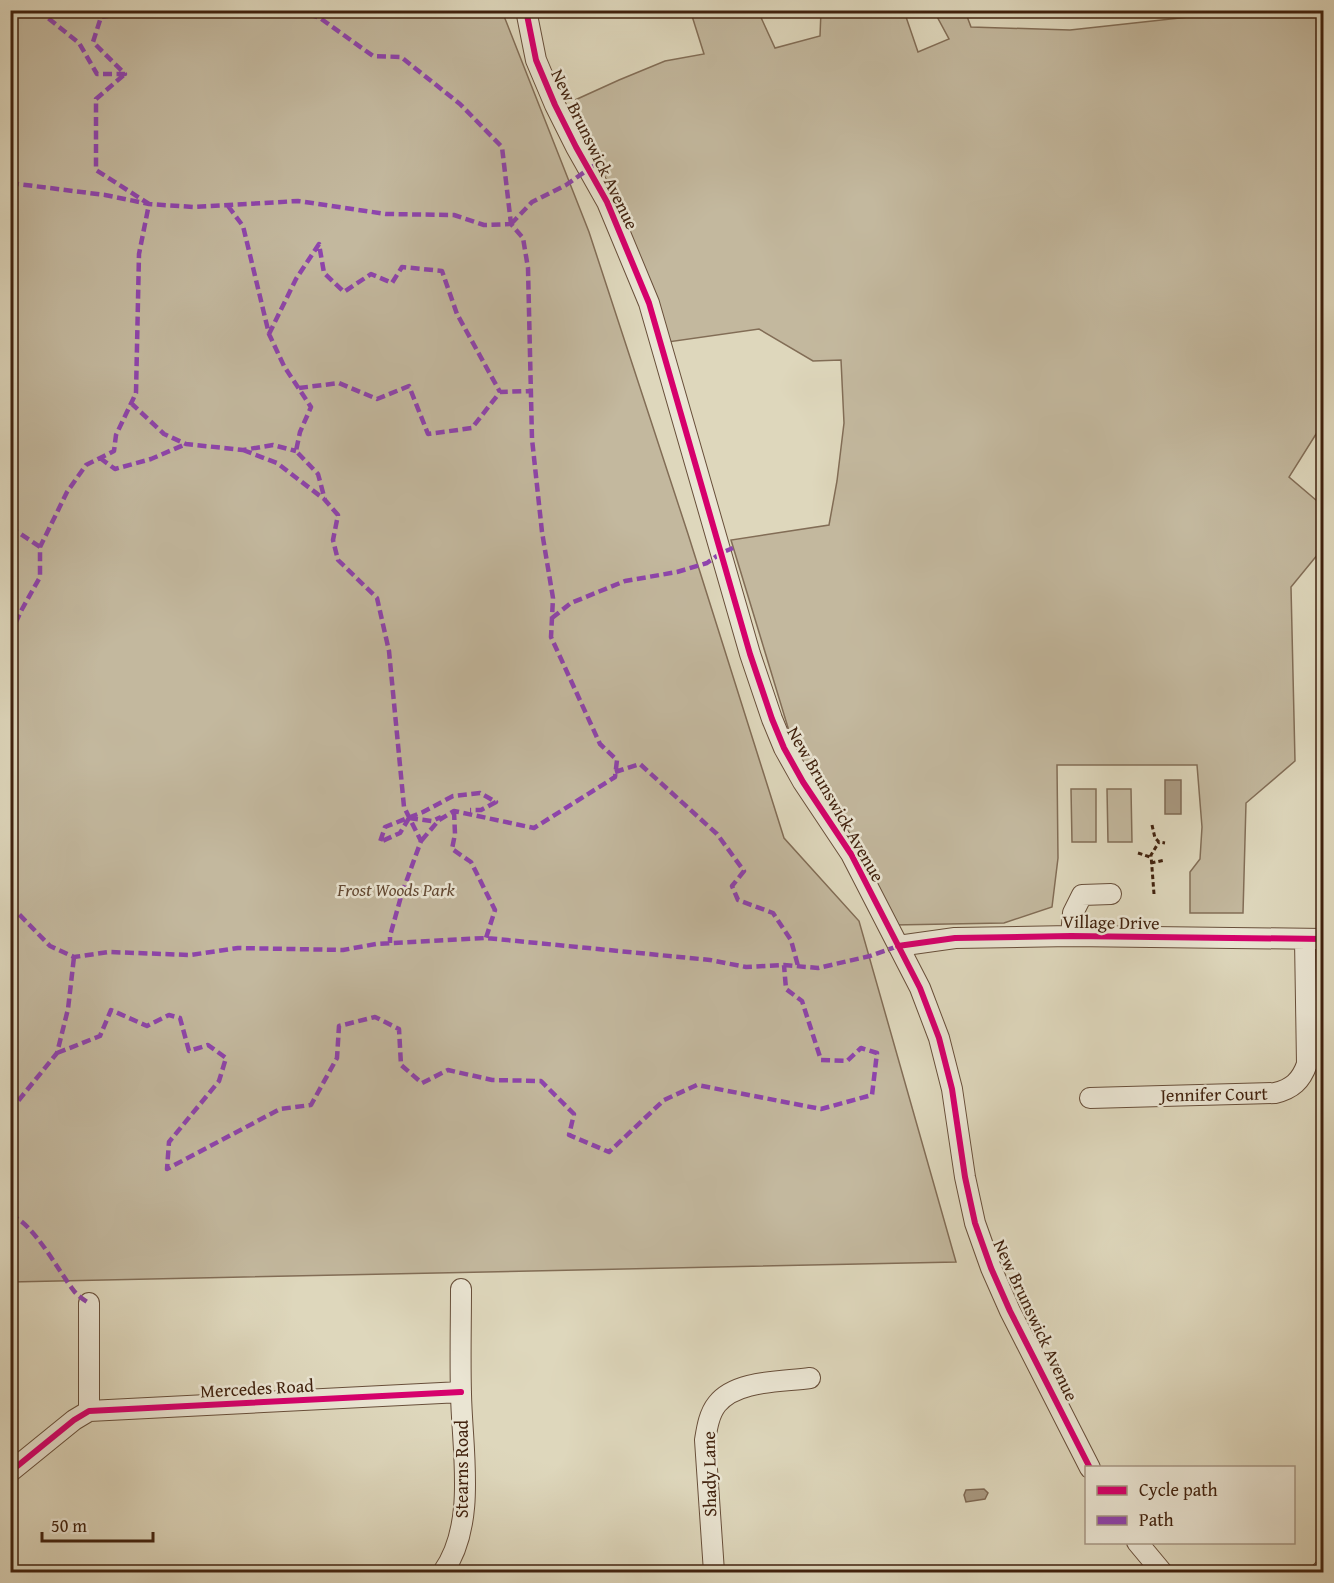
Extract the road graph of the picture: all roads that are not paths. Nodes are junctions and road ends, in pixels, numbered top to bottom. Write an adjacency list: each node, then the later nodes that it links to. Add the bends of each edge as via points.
1 (526, 10): 5 (street, New Brunswick Avenue, via 536,60 555,105 607,202 649,303 772,719 784,748 851,854)
2 (1110, 894): 3 (street, via 1082,895 1073,914)
3 (1071, 936): 4 (street, Village Drive); 5 (street, Village Drive, via 955,938)
4 (1314, 939): 6 (street, Jennifer Court, via 1307,1064 1296,1084 1275,1094)
5 (898, 946): 12 (street, New Brunswick Avenue, via 939,1038 952,1089 975,1223 991,1268)
6 (1090, 1098)
7 (461, 1288): 10 (street, Stearns Road)
8 (89, 1303): 11 (street)
9 (810, 1378): 16 (street, Shady Lane, via 743,1387 722,1399 709,1419 705,1440)
10 (460, 1392): 11 (street, Mercedes Road); 15 (street, Stearns Road, via 465,1508 460,1539)
11 (89, 1411): 13 (street)
12 (1089, 1466)
13 (10, 1472)
14 (1139, 1544): 17 (street)
15 (443, 1572)
16 (714, 1572)
17 (1162, 1572)

